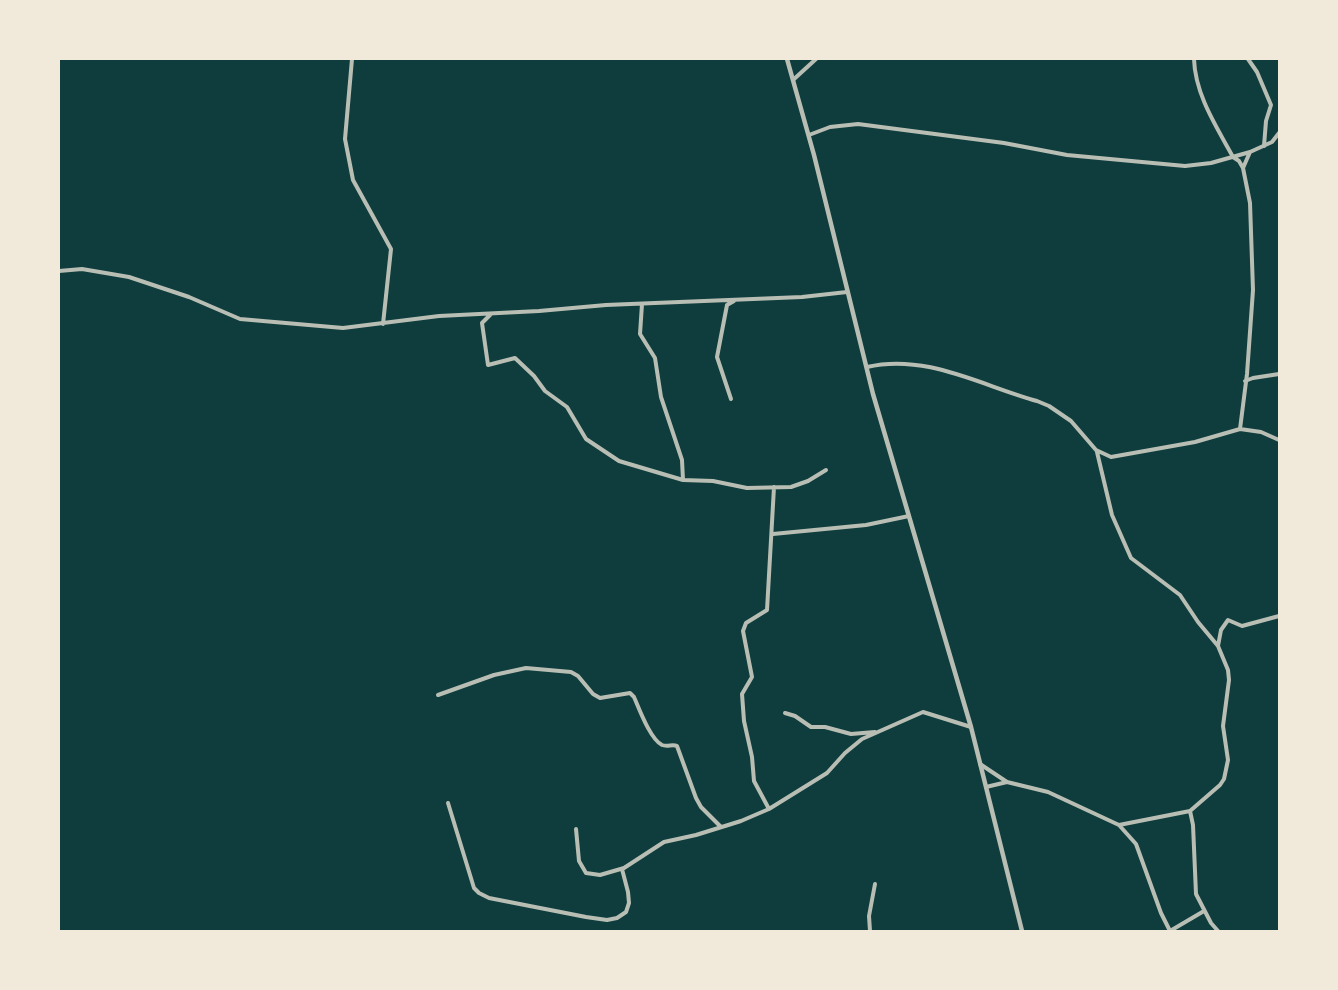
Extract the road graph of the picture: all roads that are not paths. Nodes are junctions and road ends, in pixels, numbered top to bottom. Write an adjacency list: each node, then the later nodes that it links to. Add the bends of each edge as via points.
1 (352, 59): 18 (street, via 345,139 353,180 391,249)
2 (787, 59): 6 (street)
3 (816, 59): 6 (street)
4 (1194, 59): 11 (street, via 1199,90)
5 (1248, 59): 9 (street, via 1271,105)
6 (793, 80): 8 (street)
7 (1279, 133): 9 (street)
8 (809, 135): 11 (street, via 830,127 858,124 1004,143 1066,155 1177,166 1198,166); 14 (street)
9 (1264, 146): 10 (street)
10 (1250, 152): 11 (street); 12 (street)
11 (1233, 156): 12 (street)
12 (1243, 168): 20 (street, via 1250,203 1253,290)
13 (59, 271): 18 (street, via 82,269 129,277 189,297 224,314 254,322 343,328)
14 (848, 292): 15 (street); 19 (street)
15 (736, 300): 16 (street); 24 (street, via 727,304 717,357)
16 (642, 304): 17 (street); 29 (street, via 640,334 655,358 661,397 682,460)
17 (491, 314): 18 (street, via 439,316); 29 (street, via 482,323 488,365 515,358 545,391 567,406 591,444 619,461)
18 (383, 324)
19 (866, 367): 27 (street, via 883,363 939,369 1037,401 1072,421); 31 (street)
20 (1247, 374): 22 (street); 23 (street)
21 (1279, 374): 22 (street)
22 (1253, 378): 23 (street)
23 (1245, 381): 25 (street)
24 (731, 399)
25 (1240, 429): 26 (street, via 1261,432); 27 (street, via 1120,457)
26 (1279, 440)
27 (1097, 452): 34 (street, via 1112,515 1131,558 1180,595)
28 (826, 470): 30 (street, via 800,484)
29 (683, 480): 30 (street, via 713,481 746,488)
30 (774, 487): 32 (street)
31 (909, 516): 32 (street, via 866,525); 37 (street)
32 (773, 534): 43 (street, via 767,610 746,623 743,631 752,678 742,694 754,782)
33 (1279, 616): 34 (street, via 1248,626 1238,626 1228,620 1221,630)
34 (1218, 646): 44 (street, via 1229,680 1223,726 1227,770 1220,785)
35 (438, 695): 46 (street, via 494,675 526,668 571,672 600,698 630,693 659,743 677,746 696,798)
36 (785, 713): 38 (street, via 811,727 850,734)
37 (970, 728): 38 (street, via 923,712); 39 (street)
38 (876, 732): 43 (street, via 845,753 811,785)
39 (979, 764): 40 (street); 41 (street)
40 (1007, 782): 41 (street); 45 (street, via 1048,792)
41 (986, 787): 52 (street)
42 (448, 803): 48 (street, via 474,888 489,898 586,917 618,918 626,912 629,903)
43 (769, 809): 46 (street)
44 (1190, 811): 45 (street); 50 (street, via 1194,825 1195,889)
45 (1120, 825): 53 (street, via 1136,844)
46 (720, 827): 48 (street, via 659,844)
47 (576, 828): 48 (street, via 579,861 586,873 600,875)
48 (622, 869)
49 (875, 884): 51 (street, via 869,916)
50 (1204, 911): 53 (street); 54 (street)
51 (870, 931)
52 (1022, 931)
53 (1170, 931)
54 (1218, 931)

